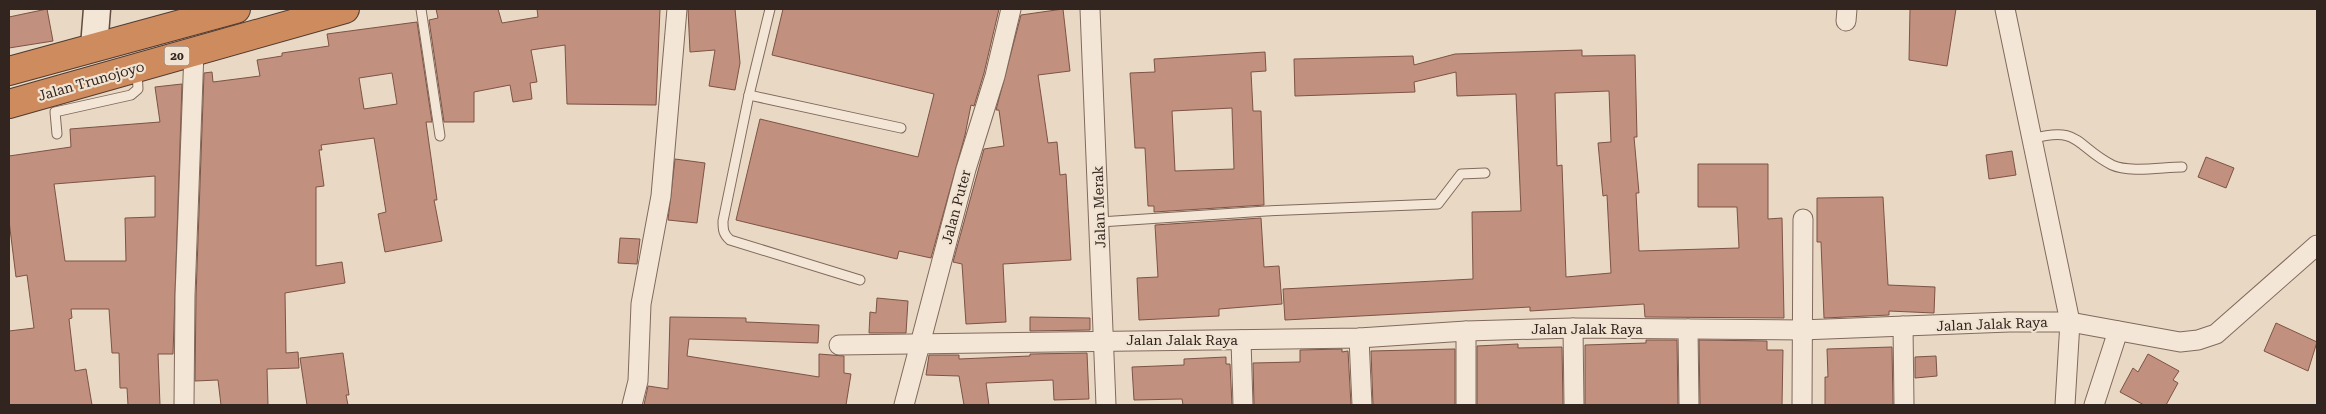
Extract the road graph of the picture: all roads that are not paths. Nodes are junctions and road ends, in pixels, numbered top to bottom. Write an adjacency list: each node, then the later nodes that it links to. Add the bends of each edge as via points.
1 (97, 9): 11 (main road)
2 (235, 9): 10 (highway); 11 (highway, 20)
3 (345, 9): 10 (highway, Jalan Trunojoyo / 20)
4 (421, 9): 19 (lane)
5 (677, 9): 40 (street, via 661,196 641,304 638,381)
6 (770, 9): 15 (lane)
7 (1011, 9): 38 (street, Jalan Puter)
8 (1090, 9): 24 (street, Jalan Merak)
9 (2005, 9): 20 (street)
10 (242, 38): 12 (highway, Jalan Trunojoyo / 20)
11 (94, 47): 14 (highway, 20)
12 (194, 51): 13 (highway, Jalan Trunojoyo / 20); 39 (street, via 184,296)
13 (137, 68): 16 (highway, Jalan Trunojoyo / 20); 18 (lane, via 138,89 131,96 55,112)
14 (9, 71)
15 (749, 95): 17 (lane); 26 (lane, via 723,220 725,236)
16 (9, 104)
17 (901, 128)
18 (57, 134)
19 (440, 136)
20 (2032, 139): 21 (lane, via 2049,134 2070,135 2113,165); 27 (street)
21 (2182, 167)
22 (1485, 173): 24 (lane, via 1460,174 1438,204)
23 (1803, 219): 31 (street)
24 (1100, 222): 35 (street, Jalan Merak)
25 (2317, 245): 33 (street, Jalan Jalak Raya, via 2216,334 2180,342)
26 (860, 280)
27 (2070, 322): 28 (street, Jalan Jalak Raya); 33 (street, Jalan Jalak Raya); 50 (street)
28 (1903, 326): 31 (street, Jalan Jalak Raya); 49 (street)
29 (1573, 328): 30 (street, Jalan Jalak Raya); 32 (street, Jalan Jalak Raya); 46 (street)
30 (1688, 329): 31 (street, Jalan Jalak Raya); 47 (street)
31 (1801, 330): 48 (street)
32 (1466, 331): 34 (street, Jalan Jalak Raya); 45 (street)
33 (2118, 331): 51 (street)
34 (1359, 338): 36 (street, Jalan Jalak Raya); 44 (street)
35 (1104, 340): 36 (street, Jalan Jalak Raya); 38 (street, Jalan Jalak Raya); 42 (street, Jalan Merak)
36 (1241, 340): 43 (street)
37 (839, 345): 38 (street, Jalan Jalak Raya)
38 (920, 345): 41 (street, Jalan Puter)
39 (184, 405)
40 (632, 405)
41 (904, 405)
42 (1106, 405)
43 (1243, 405)
44 (1362, 405)
45 (1466, 405)
46 (1574, 405)
47 (1689, 405)
48 (1802, 405)
49 (1904, 405)
50 (2065, 405)
51 (2094, 405)

